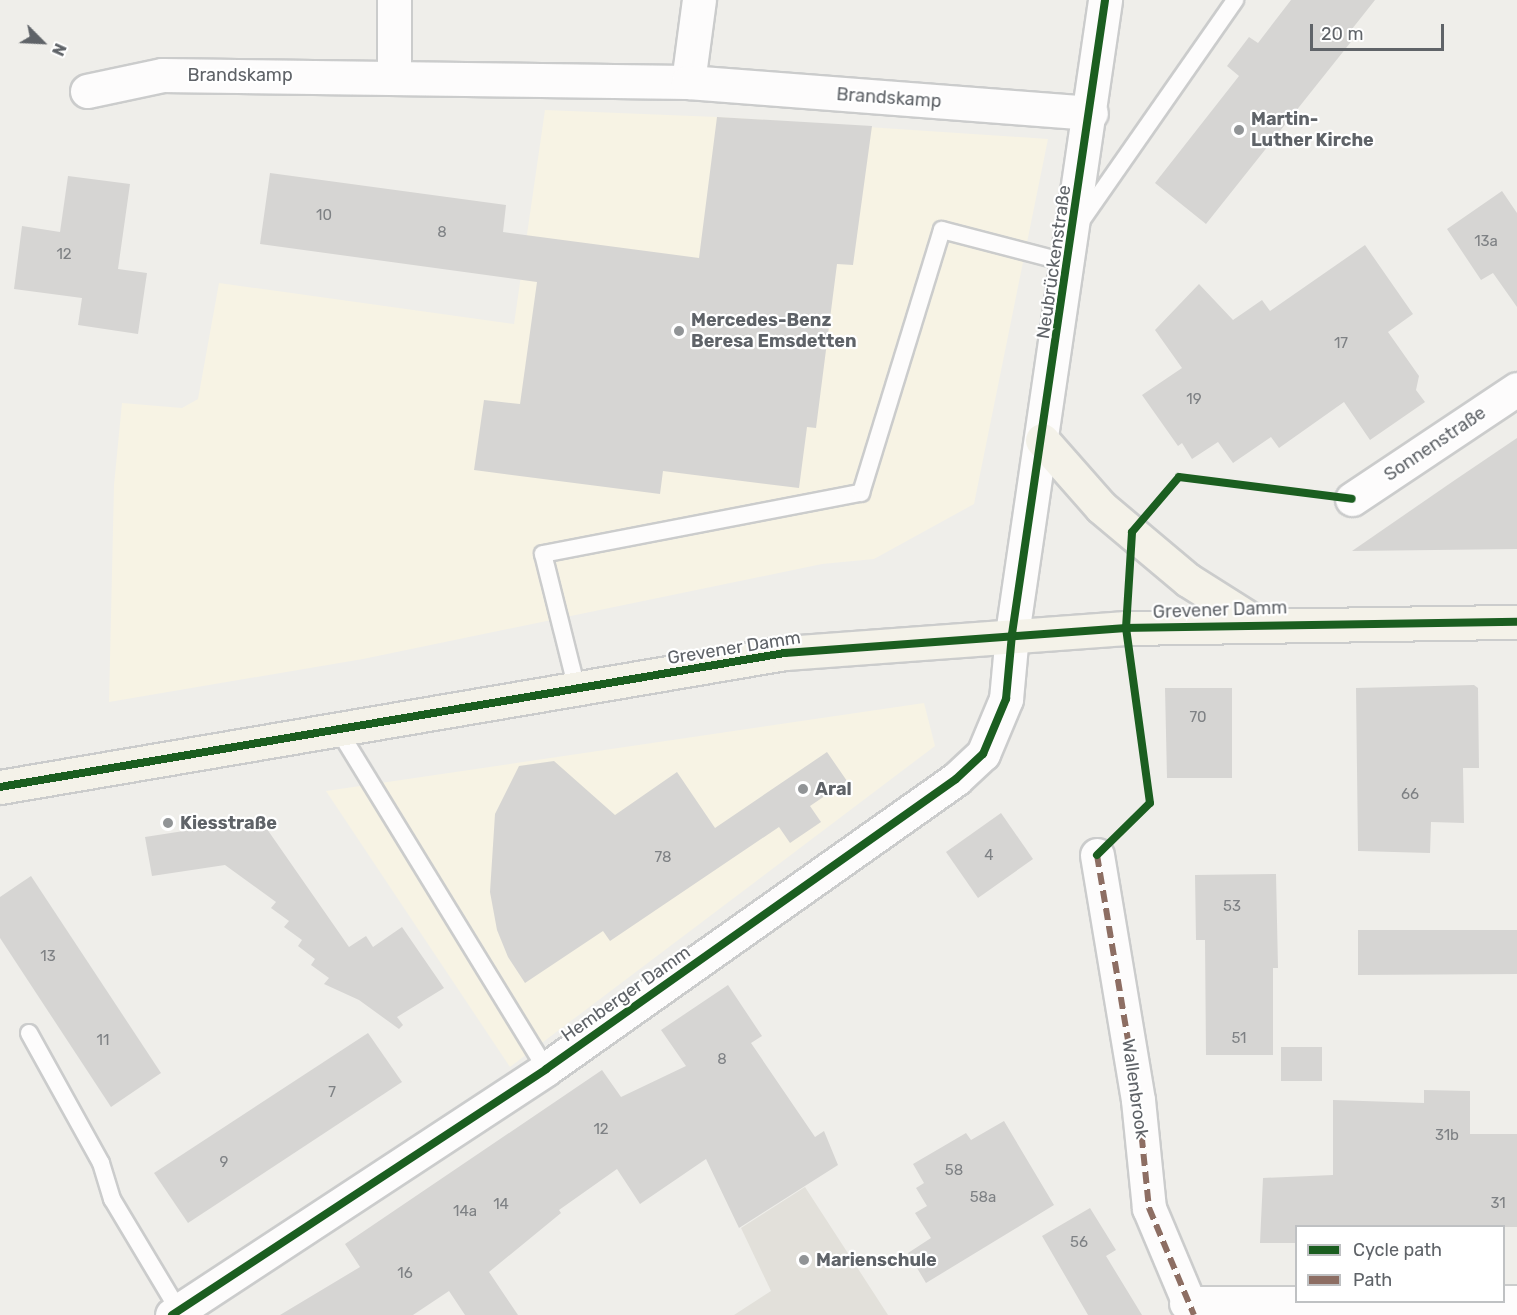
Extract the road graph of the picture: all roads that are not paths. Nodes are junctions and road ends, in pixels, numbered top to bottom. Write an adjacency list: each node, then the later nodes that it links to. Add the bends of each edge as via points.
1 (394, 0): 5 (street)
2 (699, 0): 6 (street)
3 (1105, 0): 8 (street, Neubrückenstraße)
4 (1235, 0): 9 (lane)
5 (394, 76): 6 (street, Brandskamp); 7 (street, Brandskamp, via 162,75)
6 (688, 82): 8 (street, Brandskamp)
7 (87, 91)
8 (1090, 113): 9 (street, Neubrückenstraße)
9 (1071, 247): 11 (street, Neubrückenstraße); 16 (lane, via 942,230 861,493 543,554)
10 (1517, 388): 12 (street, Sonnenstraße)
11 (1042, 440): 14 (main road, via 1101,507 1188,580); 15 (street, Neubrückenstraße)
12 (1352, 499)
13 (1517, 622): 14 (main road, Grevener Damm)
14 (1256, 623): 15 (main road, Grevener Damm)
15 (1012, 634): 16 (main road, Grevener Damm, via 785,653); 21 (street, Hemberger Damm, via 1006,699 983,754 956,779)
16 (577, 690): 17 (main road, Grevener Damm)
17 (339, 731): 18 (main road, Grevener Damm); 21 (lane)
18 (0, 788)
19 (1097, 855): 23 (street, Wallenbrook, via 1138,1100 1149,1208)
20 (28, 1033): 24 (lane, via 101,1163 112,1199)
21 (546, 1069): 24 (street, Hemberger Damm)
22 (1470, 1303): 23 (street)
23 (1190, 1309)
24 (175, 1313)

